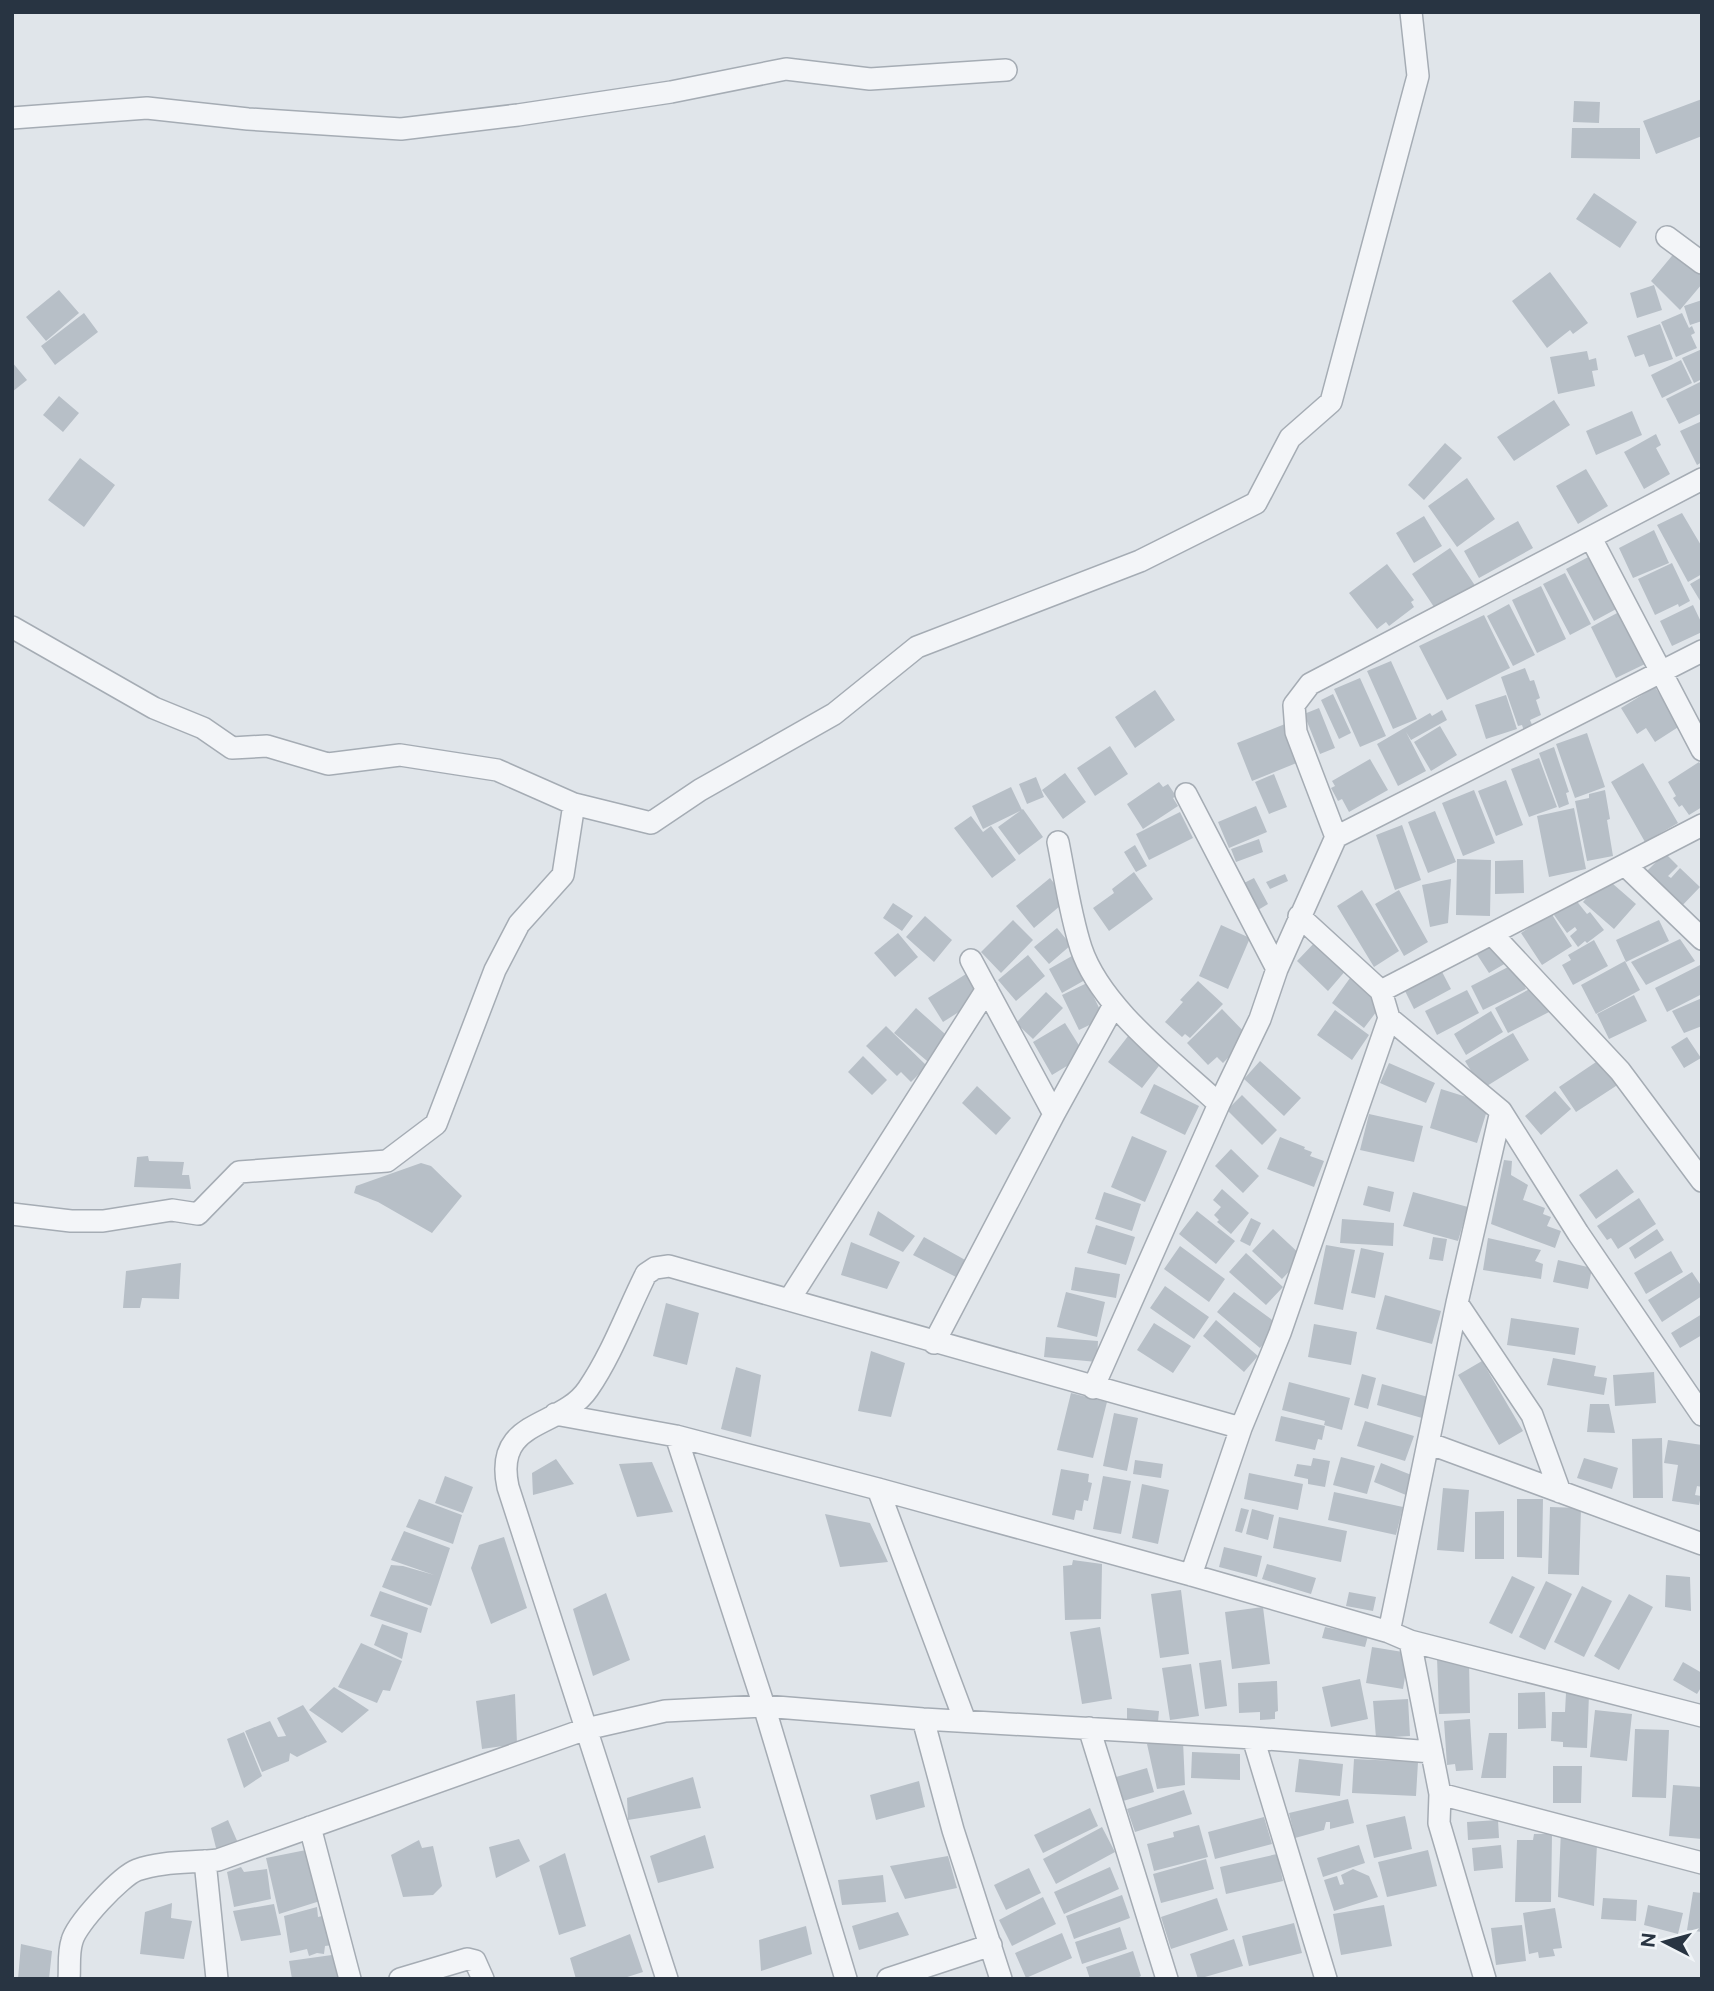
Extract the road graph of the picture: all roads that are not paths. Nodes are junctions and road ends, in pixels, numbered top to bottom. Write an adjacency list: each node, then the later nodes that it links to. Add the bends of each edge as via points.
1 (1411, 12): 13 (street, via 1418,76 1331,402 1290,438 1256,503 1140,561 917,647 834,714 699,790 651,823)
2 (1006, 70): 3 (street, via 870,79 786,69 517,116 401,129 147,108)
3 (12, 118)
4 (1668, 237): 5 (street)
5 (1702, 263)
6 (1702, 479): 7 (street)
7 (1591, 538): 10 (street); 15 (street, via 1310,684 1294,705 1296,733)
8 (12, 627): 13 (street, via 154,708 203,728 232,748 267,746 328,764 400,755 497,770)
9 (1702, 652): 10 (street)
10 (1661, 674): 11 (street); 15 (street)
11 (1702, 750)
12 (1186, 794): 22 (street)
13 (574, 804): 31 (street, via 563,875 513,935 436,1124 387,1161 239,1172 198,1214 172,1210 71,1222)
14 (1702, 825): 17 (street)
15 (1336, 837): 18 (street)
16 (1058, 842): 25 (street, via 1082,948)
17 (1626, 866): 19 (street); 20 (street)
18 (1299, 916): 22 (street); 24 (street)
19 (1492, 934): 24 (street); 30 (street, via 1620,1071)
20 (1702, 939)
21 (971, 960): 23 (street)
22 (1277, 969): 27 (street, via 1260,1019)
23 (987, 989): 29 (street); 32 (street)
24 (1381, 991): 26 (street)
25 (1114, 1005): 27 (street); 29 (street)
26 (1390, 1018): 28 (street); 38 (street, via 1280,1333)
27 (1219, 1104): 35 (street)
28 (1502, 1111): 33 (street); 37 (street, via 1577,1233)
29 (1054, 1114): 34 (street)
30 (1702, 1181)
31 (12, 1214)
32 (789, 1300): 34 (street); 36 (street, via 669,1266 655,1268 646,1274 586,1392)
33 (1457, 1303): 40 (street); 42 (street, via 1532,1415)
34 (934, 1343): 35 (street)
35 (1093, 1388): 38 (street)
36 (555, 1413): 39 (street); 52 (street, via 522,1434 504,1468)
37 (1702, 1415)
38 (1241, 1428): 44 (street)
39 (676, 1436): 41 (street); 47 (street)
40 (1428, 1443): 42 (street); 45 (street)
41 (878, 1489): 44 (street); 50 (street)
42 (1560, 1492): 43 (street)
43 (1702, 1544)
44 (1191, 1575): 45 (street)
45 (1389, 1632): 46 (street)
46 (1410, 1641): 48 (street); 54 (street)
47 (764, 1706): 49 (street); 52 (street, via 665,1711); 66 (street)
48 (1702, 1716)
49 (923, 1719): 50 (street); 59 (street)
50 (965, 1721): 51 (street)
51 (1089, 1728): 53 (street); 69 (street)
52 (586, 1729): 56 (street); 65 (street)
53 (1253, 1738): 54 (street); 70 (street)
54 (1432, 1752): 55 (street)
55 (1440, 1794): 58 (street); 71 (street, via 1439,1823)
56 (310, 1827): 57 (street); 62 (street)
57 (205, 1861): 60 (street, via 134,1871 76,1930); 61 (street)
58 (1702, 1863)
59 (991, 1945): 67 (street); 68 (street)
60 (69, 1979)
61 (217, 1979)
62 (350, 1979)
63 (400, 1979): 64 (street, via 467,1959 475,1961)
64 (483, 1979)
65 (667, 1979)
66 (846, 1979)
67 (888, 1979)
68 (1002, 1979)
69 (1167, 1979)
70 (1326, 1979)
71 (1485, 1979)

